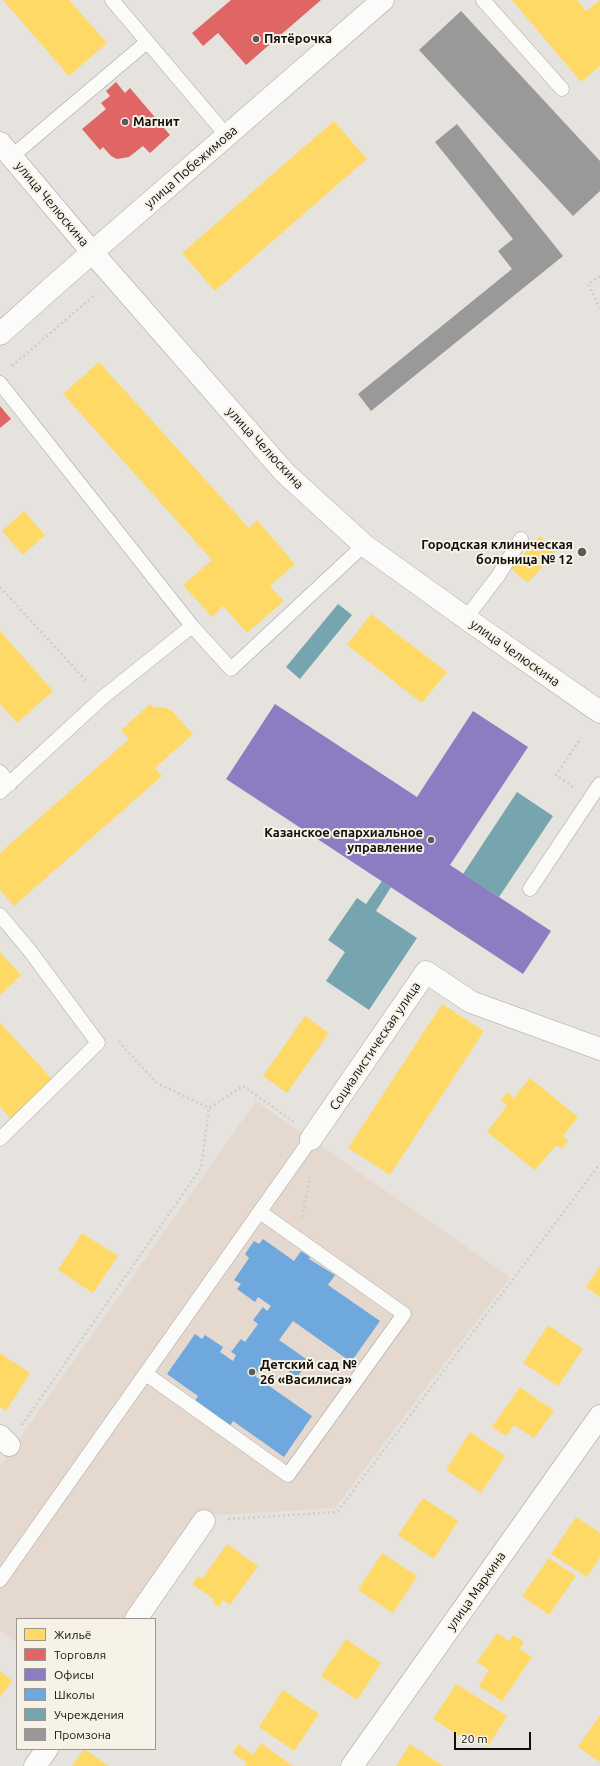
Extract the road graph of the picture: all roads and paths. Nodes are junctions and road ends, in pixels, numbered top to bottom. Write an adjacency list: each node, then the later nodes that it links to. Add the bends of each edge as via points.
1 (112, 0): 4 (lane)
2 (383, 0): 6 (street, улица Побежимова)
3 (483, 0): 5 (lane)
4 (147, 42): 6 (lane); 7 (lane)
5 (562, 89)
6 (227, 136): 8 (street, улица Побежимова)
7 (6, 150): 8 (street, улица Челюскина)
8 (92, 252): 10 (street, улица Челюскина); 12 (street, улица Побежимова)
9 (600, 276): 11 (path, via 588,284)
10 (115, 278): 13 (path); 15 (street, улица Челюскина, via 284,473)
11 (600, 308)
12 (0, 334)
13 (3, 377): 18 (lane)
14 (521, 539): 17 (lane, via 498,576)
15 (364, 545): 17 (street, улица Челюскина); 18 (lane, via 231,669)
16 (0, 587): 19 (path)
17 (466, 618): 20 (street, улица Челюскина)
18 (192, 626): 19 (lane)
19 (102, 698): 24 (lane)
20 (600, 712)
21 (581, 738): 25 (path, via 556,775)
22 (0, 772): 24 (lane)
23 (600, 784): 25 (lane)
24 (5, 788)
25 (590, 799): 26 (lane)
26 (530, 889)
27 (0, 915): 28 (lane)
28 (98, 1043): 30 (path, via 110,1029 157,1083); 32 (lane)
29 (600, 1050): 31 (street, Социалистическая улица, via 471,1002 426,972)
30 (208, 1108): 31 (path, via 243,1086); 39 (path, via 201,1168)
31 (313, 1137): 35 (lane)
32 (0, 1139)
33 (600, 1164): 40 (path, via 337,1512)
34 (311, 1172): 36 (path)
35 (260, 1212): 36 (lane); 37 (lane)
36 (297, 1238): 37 (lane, via 404,1314 288,1475)
37 (146, 1374): 41 (lane)
38 (600, 1416): 45 (street, улица Маркина)
39 (4, 1440)
40 (204, 1521): 42 (street)
41 (0, 1580)
42 (137, 1618)
43 (46, 1750): 44 (street)
44 (35, 1766)
45 (352, 1766)

